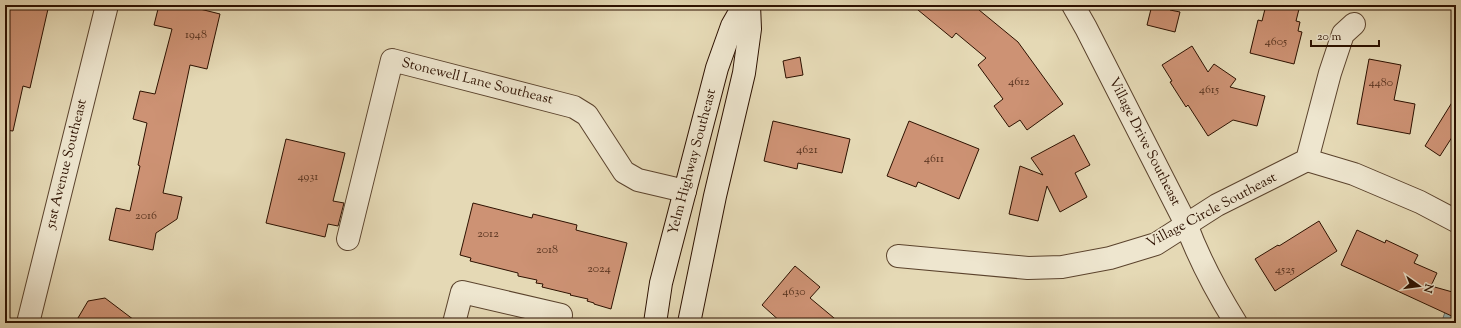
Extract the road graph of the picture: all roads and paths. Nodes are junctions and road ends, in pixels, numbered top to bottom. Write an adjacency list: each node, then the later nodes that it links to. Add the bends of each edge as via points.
1 (107, 5): 13 (street, 51st Avenue Southeast)
2 (744, 5): 7 (street, Yelm Highway Southeast, via 732,26 717,68)
3 (749, 5): 16 (street, Yelm Highway Southeast, via 750,29 744,73)
4 (1073, 5): 9 (street, Village Drive Southeast)
5 (1354, 24): 6 (street, via 1343,34)
6 (1307, 160): 8 (street, via 1360,177 1420,202); 9 (street, Village Circle Southeast, via 1217,205)
7 (685, 191): 10 (street, Stonewell Lane Southeast, via 638,180 624,172 586,115 574,107 392,60); 15 (street, Yelm Highway Southeast, via 661,283)
8 (1456, 221)
9 (1186, 224): 11 (street, Village Circle Southeast, via 1156,244 1110,258 1062,268 1028,268); 17 (street, Village Drive Southeast, via 1197,254)
10 (348, 239)
11 (898, 256)
12 (561, 315): 14 (street, via 462,292)
13 (28, 323)
14 (454, 323)
15 (655, 323)
16 (689, 323)
17 (1236, 323)

